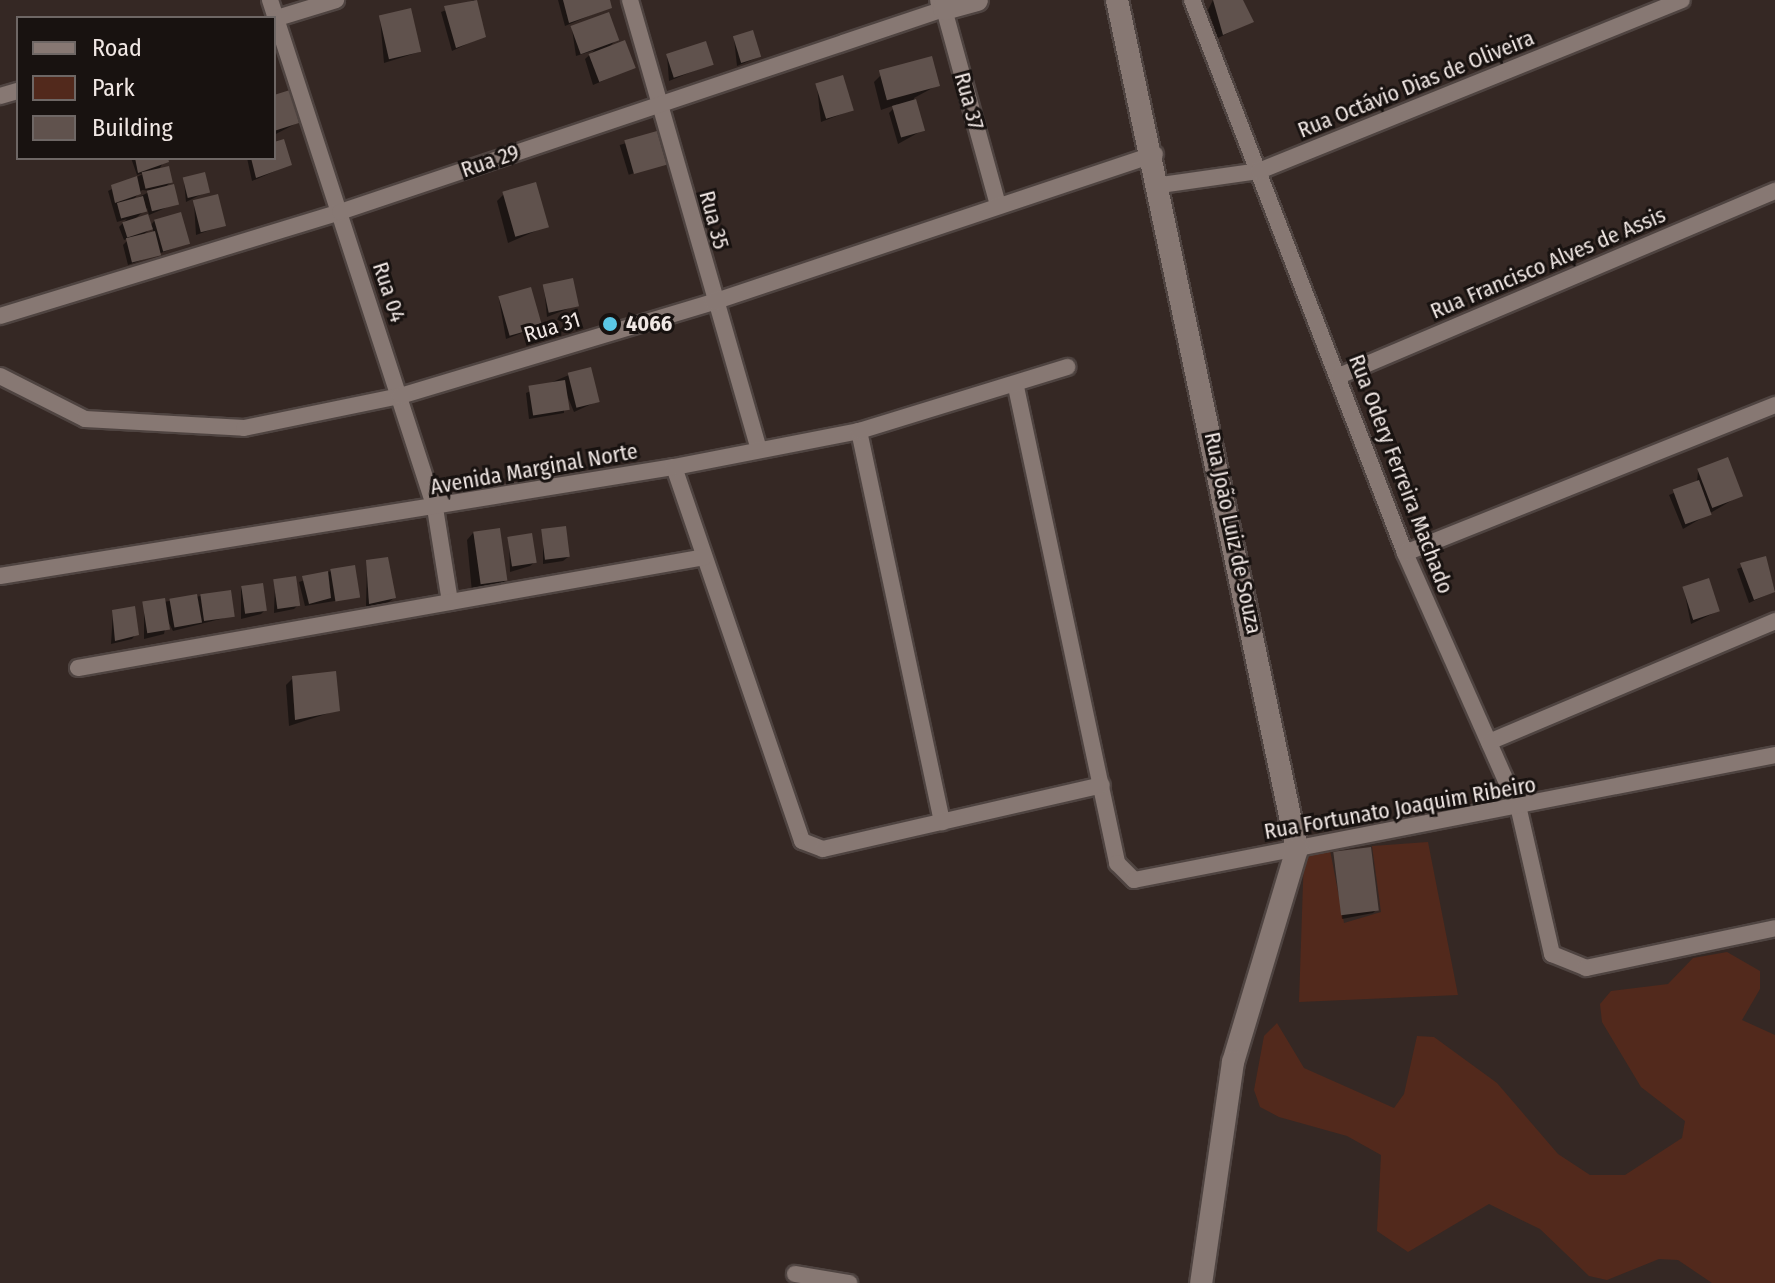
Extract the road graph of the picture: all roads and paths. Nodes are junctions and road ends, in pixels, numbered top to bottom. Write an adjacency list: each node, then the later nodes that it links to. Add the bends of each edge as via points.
1 (336, 0): 8 (street)
2 (630, 0): 10 (street, Rua 35)
3 (977, 0): 7 (street, Rua 29)
4 (1117, 0): 11 (street, Rua João Luiz de Souza)
5 (1192, 0): 12 (street, Rua Odery Ferreira Machado)
6 (1682, 0): 12 (street, Rua Octávio Dias de Oliveira)
7 (942, 5): 10 (street, Rua 29); 15 (street, Rua 37)
8 (276, 19)
9 (276, 22): 16 (street, Rua 04)
10 (660, 102): 16 (street, Rua 29); 17 (street, Rua 35)
11 (1155, 154): 13 (street, Rua João Luiz de Souza); 15 (street, Rua 31)
12 (1259, 171): 13 (street, Rua Octávio Dias de Oliveira); 21 (street, Rua Odery Ferreira Machado)
13 (1161, 185): 40 (street, Rua João Luiz de Souza)
14 (1775, 191): 21 (street, Rua Francisco Alves de Assis)
15 (997, 201): 17 (street, Rua 31)
16 (340, 212): 18 (street, Rua 29); 23 (street, Rua 04)
17 (713, 302): 23 (street, Rua 31); 26 (street, Rua 35)
18 (0, 316)
19 (1067, 367): 22 (street, Avenida Marginal Norte)
20 (0, 376): 23 (street, Rua 31, via 85,419 244,428)
21 (1339, 376): 29 (street, Rua Odery Ferreira Machado)
22 (1016, 387): 25 (street, Avenida Marginal Norte); 37 (street)
23 (400, 396): 28 (street, Rua 04)
24 (1775, 405): 29 (street)
25 (859, 431): 26 (street, Avenida Marginal Norte); 39 (street)
26 (759, 450): 27 (street, Avenida Marginal Norte)
27 (674, 467): 28 (street, Avenida Marginal Norte); 30 (street)
28 (435, 508): 31 (street, Avenida Marginal Norte); 32 (street, Rua 04)
29 (1405, 553): 35 (street, Rua Odery Ferreira Machado)
30 (704, 557): 32 (street); 39 (street, via 802,841 823,849)
31 (0, 576)
32 (450, 602): 34 (street)
33 (1775, 621): 35 (street)
34 (78, 668)
35 (1489, 742): 38 (street, Rua Odery Ferreira Machado)
36 (1775, 755): 38 (street, Rua Fortunato Joaquim Ribeiro)
37 (1102, 785): 39 (street); 40 (street, Rua Fortunato Joaquim Ribeiro, via 1117,863 1134,880)
38 (1519, 810): 40 (street, Rua Fortunato Joaquim Ribeiro); 41 (street, Rua Odery Ferreira Machado, via 1547,942 1561,963 1586,968)
39 (942, 822)
40 (1297, 849): 44 (street, Rua João Luiz de Souza, via 1233,1062)
41 (1775, 928)
42 (795, 1274): 43 (street)
43 (849, 1283)
44 (1201, 1283)

